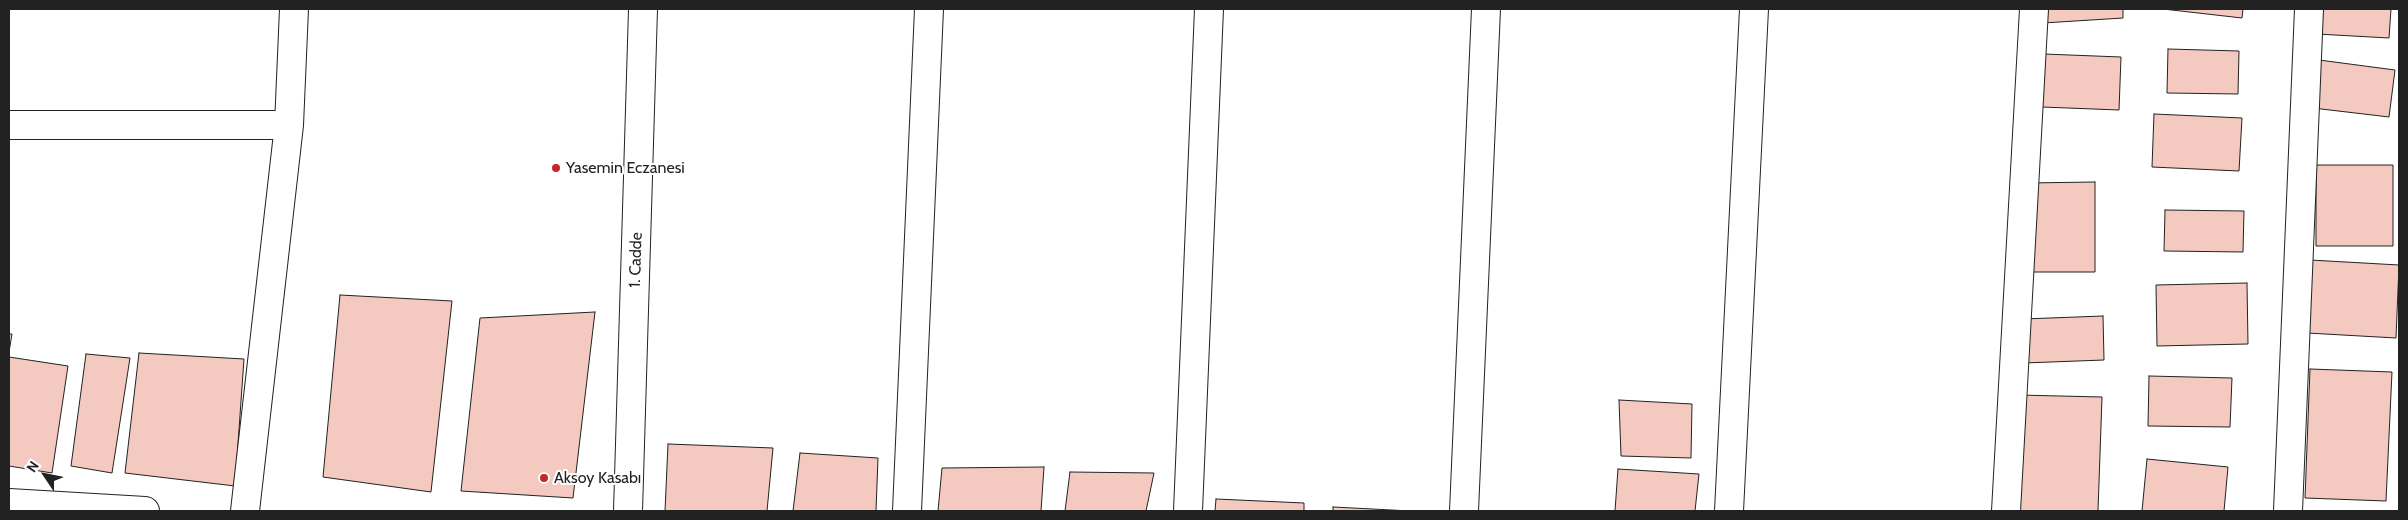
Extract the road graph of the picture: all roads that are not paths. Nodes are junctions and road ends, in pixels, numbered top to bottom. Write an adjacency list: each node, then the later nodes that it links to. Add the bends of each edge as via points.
1 (294, 9): 10 (street)
2 (643, 9): 14 (street, 1. Cadde)
3 (929, 9): 15 (street)
4 (1209, 9): 16 (street)
5 (1486, 9): 17 (street)
6 (1754, 9): 18 (street)
7 (2034, 9): 19 (street)
8 (2309, 9): 20 (street)
9 (9, 125): 10 (street)
10 (289, 125): 13 (street)
11 (9, 503): 12 (street)
12 (145, 511)
13 (245, 511)
14 (628, 511)
15 (907, 511)
16 (1188, 511)
17 (1464, 511)
18 (1729, 511)
19 (2006, 511)
20 (2288, 511)

